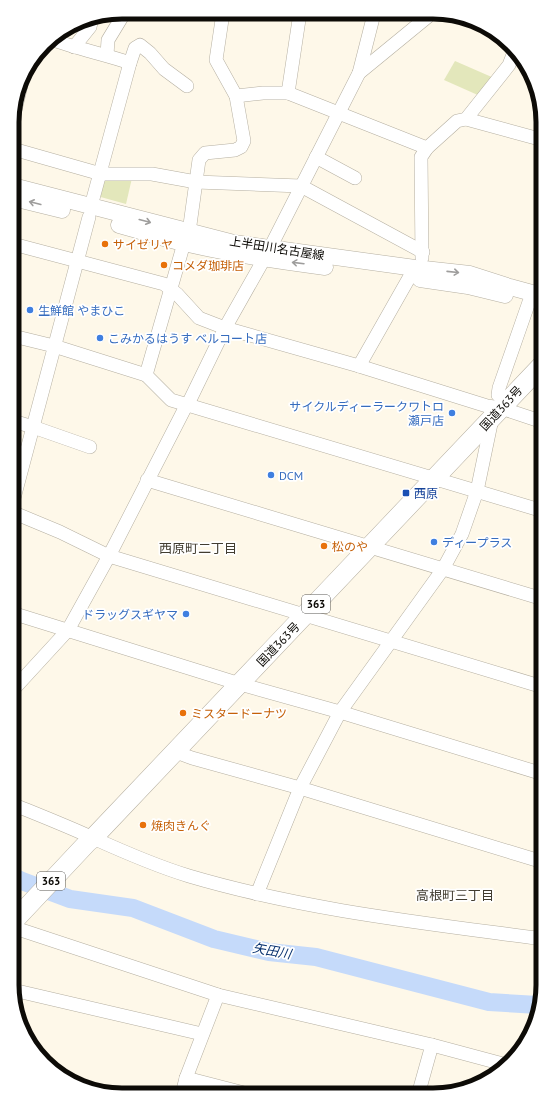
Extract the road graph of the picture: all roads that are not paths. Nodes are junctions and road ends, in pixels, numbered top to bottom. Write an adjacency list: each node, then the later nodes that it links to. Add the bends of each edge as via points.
1 (118, 19): 9 (street, via 108,40)
2 (219, 19): 15 (street, via 216,60)
3 (299, 19): 14 (street)
4 (373, 19): 12 (street)
5 (425, 19): 12 (street)
6 (91, 24): 8 (street)
7 (59, 41): 8 (street)
8 (74, 47): 9 (street)
9 (107, 55): 11 (street)
10 (512, 57): 17 (street, via 509,65)
11 (130, 63): 13 (street, via 136,48 140,45 164,69); 22 (street)
12 (359, 73): 16 (street)
13 (187, 86)
14 (288, 93): 15 (street); 16 (street)
15 (236, 96): 24 (street, via 244,142 235,150 205,153 199,160)
16 (339, 114): 19 (street); 21 (street)
17 (466, 119): 18 (street); 19 (street, via 458,121)
18 (536, 138)
19 (427, 148): 31 (street, via 421,157)
20 (19, 151): 22 (street)
21 (316, 157): 23 (street); 25 (street)
22 (101, 174): 24 (street, via 152,174); 28 (street)
23 (355, 178)
24 (196, 182): 25 (street); 29 (street)
25 (301, 186): 31 (street); 32 (street)
26 (19, 188): 28 (main road, 上半田川名古屋線)
27 (19, 199): 28 (main road, 上半田川名古屋線, one-way to 27)
28 (90, 211): 29 (main road, 上半田川名古屋線); 33 (street)
29 (186, 238): 32 (main road, 上半田川名古屋線); 35 (street)
30 (19, 246): 33 (street)
31 (423, 252): 34 (street)
32 (267, 253): 34 (main road, 上半田川名古屋線); 38 (street)
33 (77, 261): 35 (street); 40 (street)
34 (415, 273): 36 (main road, 上半田川名古屋線, via 468,286); 41 (street)
35 (171, 288): 38 (street, via 199,318); 43 (street)
36 (536, 297)
37 (536, 307): 45 (street, via 498,388)
38 (225, 328): 41 (street); 44 (street)
39 (19, 337): 40 (street)
40 (54, 346): 43 (street); 48 (street)
41 (359, 366): 45 (street)
42 (536, 371): 45 (highway, 国道363号 / 363)
43 (146, 375): 44 (street, via 171,400)
44 (188, 404): 51 (street); 52 (street)
45 (500, 409): 46 (street); 51 (highway, 国道363号 / 363); 53 (street)
46 (536, 420)
47 (19, 423): 48 (street)
48 (33, 427): 49 (street); 50 (street)
49 (90, 447)
50 (19, 477)
51 (434, 478): 53 (street); 56 (highway, 国道363号 / 363)
52 (147, 480): 56 (street); 57 (street)
53 (477, 491): 54 (street); 58 (street, via 462,534)
54 (536, 509)
55 (19, 515): 57 (street)
56 (370, 546): 58 (street); 60 (highway, 国道363号 / 363)
57 (108, 556): 60 (street); 62 (street)
58 (443, 569): 59 (street); 63 (street)
59 (536, 597)
60 (305, 615): 63 (street); 65 (highway, 国道363号 / 363)
61 (19, 616): 62 (street)
62 (68, 630): 64 (street); 65 (street)
63 (392, 641): 66 (street); 67 (street)
64 (19, 683)
65 (240, 684): 67 (street); 68 (highway, 国道363号 / 363)
66 (536, 685)
67 (340, 712): 69 (street); 70 (street)
68 (176, 752): 70 (street); 72 (highway, 国道363号 / 363)
69 (536, 772)
70 (300, 788): 73 (street); 74 (street)
71 (19, 807): 72 (street)
72 (90, 840): 74 (street, via 188,875); 75 (highway, 国道363号 / 363)
73 (536, 860)
74 (257, 894): 77 (street, via 354,913)
75 (19, 917)
76 (19, 925): 79 (street)
77 (536, 938)
78 (20, 992): 80 (street)
79 (218, 995): 80 (street); 81 (street)
80 (202, 1034): 83 (street)
81 (432, 1045): 82 (street); 86 (street)
82 (500, 1063)
83 (186, 1078): 84 (street); 85 (street)
84 (184, 1088)
85 (225, 1088)
86 (420, 1088)

